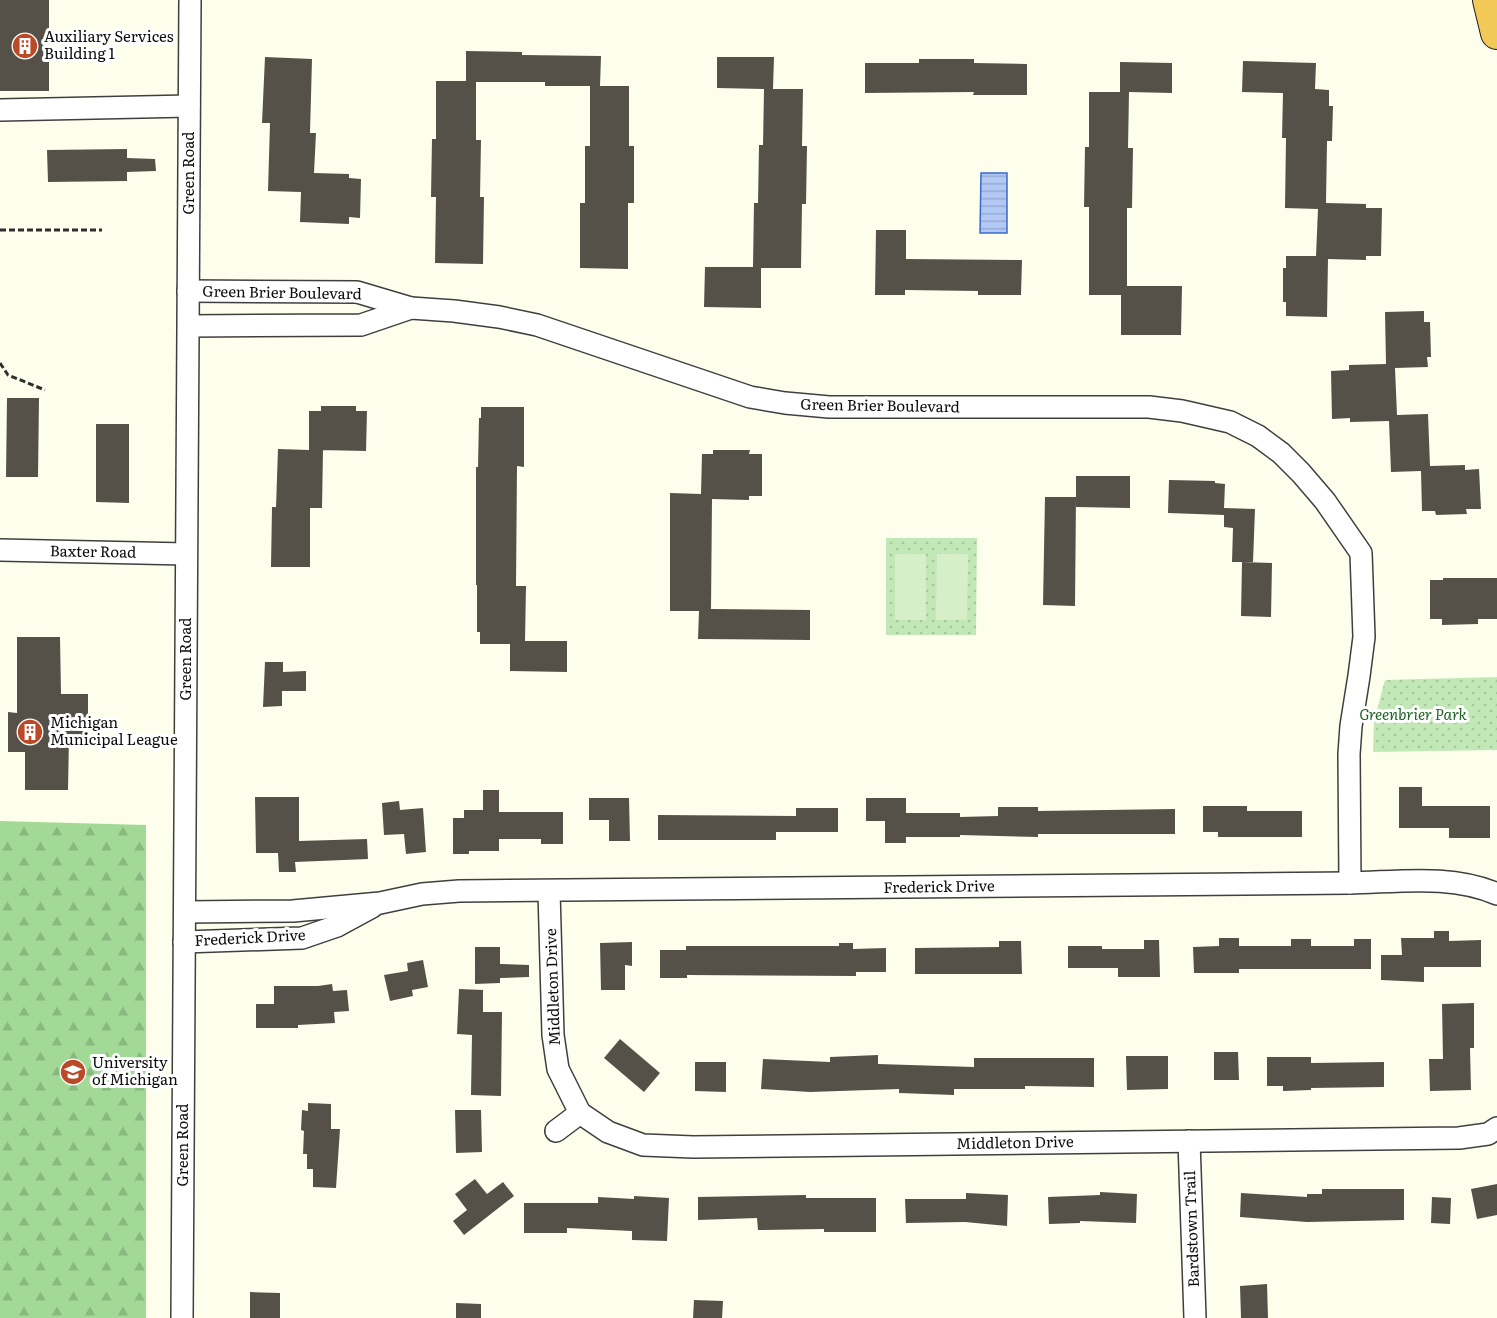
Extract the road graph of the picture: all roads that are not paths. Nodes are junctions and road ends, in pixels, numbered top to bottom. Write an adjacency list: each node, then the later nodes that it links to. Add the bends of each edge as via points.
1 (190, 0): 4 (street, Green Road)
2 (1489, 0): 3 (highway)
3 (1497, 33)
4 (189, 106): 5 (street); 6 (street, Green Road)
5 (0, 110)
6 (188, 291): 7 (street, Green Brier Boulevard, via 357,292); 8 (street, Green Road)
7 (411, 308): 8 (street, Green Brier Boulevard, via 361,326); 11 (street, Green Brier Boulevard, via 537,325 724,389 773,401 829,407 1149,407 1230,422 1258,436 1281,453 1325,501 1361,553 1364,637 1349,754)
8 (189, 326): 10 (street, Green Road)
9 (0, 550): 10 (street, Baxter Road)
10 (186, 554): 15 (street, Green Road)
11 (1350, 883): 12 (street, Frederick Drive); 13 (street, Frederick Drive, via 1457,882)
12 (549, 891): 14 (street, Frederick Drive, via 450,891); 17 (street, Middleton Drive, via 553,1035 558,1069)
13 (1497, 894)
14 (380, 903): 15 (street, Frederick Drive, via 293,911); 16 (street, Frederick Drive, via 337,926 302,938)
15 (185, 912): 16 (street, Green Road)
16 (184, 942): 21 (street, Green Road)
17 (580, 1113): 19 (street); 20 (street, Middleton Drive, via 608,1132 643,1144 693,1147)
18 (1497, 1128): 20 (street, Middleton Drive, via 1488,1134 1459,1138)
19 (556, 1131)
20 (1189, 1141): 22 (street, Bardstown Trail)
21 (182, 1318)
22 (1195, 1318)

